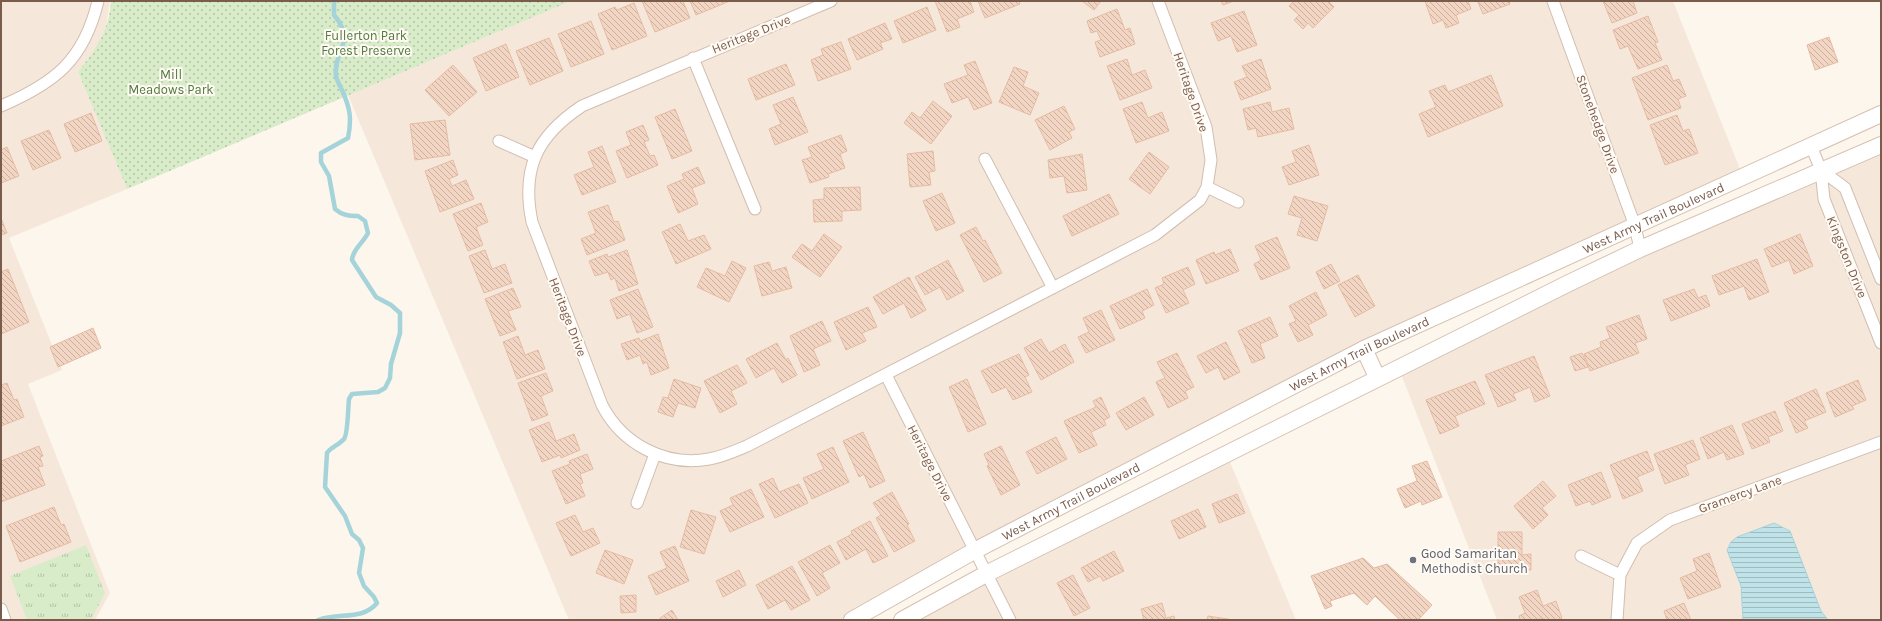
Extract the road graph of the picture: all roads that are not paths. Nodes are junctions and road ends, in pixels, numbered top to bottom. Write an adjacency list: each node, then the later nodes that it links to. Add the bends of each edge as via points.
1 (98, 1): 6 (street, via 84,42 69,64 53,79 34,91)
2 (832, 1): 5 (street, Heritage Drive)
3 (1158, 1): 14 (street, Heritage Drive, via 1206,127 1211,160)
4 (1553, 1): 17 (street, Stonehedge Drive)
5 (693, 58): 11 (street, Heritage Drive, via 582,106 562,120 545,137); 16 (street)
6 (1, 106)
7 (1881, 114): 10 (main road, West Army Trail Boulevard)
8 (499, 141): 11 (street)
9 (1881, 145): 13 (main road, West Army Trail Boulevard)
10 (1811, 146): 13 (street, Kingston Drive); 17 (main road, West Army Trail Boulevard)
11 (534, 157): 26 (street, Heritage Drive, via 528,202 532,222 602,405 607,415 634,443)
12 (985, 159): 20 (street)
13 (1821, 170): 18 (main road, West Army Trail Boulevard); 19 (street, Kingston Drive, via 1845,188); 21 (street, Kingston Drive, via 1824,199)
14 (1207, 187): 15 (street); 20 (street, Heritage Drive, via 1200,200 1155,235)
15 (1238, 202)
16 (755, 209)
17 (1635, 226): 18 (street, Stonehedge Drive); 22 (main road, West Army Trail Boulevard)
18 (1640, 249): 24 (main road, West Army Trail Boulevard)
19 (1881, 279)
20 (1053, 288): 23 (street, Heritage Drive)
21 (1881, 342)
22 (1364, 349): 24 (main road); 28 (main road, West Army Trail Boulevard)
23 (886, 375): 26 (street, Heritage Drive, via 728,454 689,461); 28 (street, Heritage Drive)
24 (1377, 378): 30 (main road, West Army Trail Boulevard)
25 (1881, 442): 31 (street, Gramercy Lane, via 1670,520 1637,543)
26 (655, 454): 27 (street)
27 (637, 503)
28 (974, 551): 30 (street, Heritage Drive); 34 (main road, West Army Trail Boulevard)
29 (1581, 556): 31 (street)
30 (986, 574): 35 (main road, West Army Trail Boulevard); 36 (street, Heritage Drive)
31 (1620, 575): 37 (street)
32 (1, 608): 33 (street)
33 (5, 620)
34 (852, 620)
35 (902, 620)
36 (1010, 620)
37 (1617, 620)

